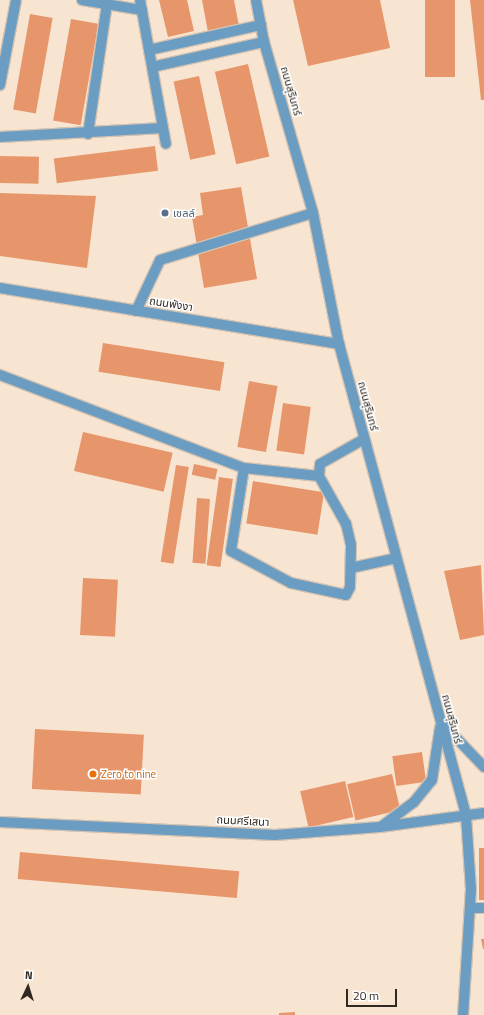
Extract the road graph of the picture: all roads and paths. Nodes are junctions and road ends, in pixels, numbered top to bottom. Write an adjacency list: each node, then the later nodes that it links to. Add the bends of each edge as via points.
1 (16, 0): 10 (street)
2 (82, 0): 4 (street)
3 (256, 0): 6 (street, ถนนสุรินทร์)
4 (107, 4): 5 (street); 12 (street)
5 (141, 5): 8 (street)
6 (261, 25): 7 (street, ถนนสุรินทร์); 8 (street)
7 (264, 42): 9 (street); 15 (street, ถนนสุรินทร์)
8 (149, 50): 9 (street)
9 (152, 67): 11 (street)
10 (0, 86)
11 (163, 128): 12 (street); 14 (street)
12 (88, 134): 13 (street)
13 (0, 137)
14 (166, 144)
15 (313, 213): 17 (street, via 160,260); 18 (street, ถนนสุรินทร์)
16 (0, 288): 17 (street, ถนนพังงา)
17 (136, 311): 18 (street, ถนนพังงา)
18 (339, 344): 20 (street, ถนนสุรินทร์)
19 (0, 375): 21 (street)
20 (364, 439): 22 (street, via 320,464); 23 (street, ถนนสุรินทร์)
21 (244, 468): 22 (street); 24 (street, via 231,551 291,583 346,595 350,587)
22 (319, 476): 24 (street, via 346,524)
23 (396, 558): 24 (street); 25 (street, ถนนสุรินทร์)
24 (351, 568)
25 (440, 722): 26 (street); 28 (street, ถนนสุรินทร์); 30 (street, via 432,780 414,802)
26 (484, 767)
27 (484, 812): 28 (street, ถนนศรีเสนา)
28 (466, 816): 30 (street, ถนนศรีเสนา); 31 (street, ถนนสุรินทร์)
29 (0, 822): 30 (street, ถนนศรีเสนา, via 275,835)
30 (380, 828)
31 (470, 908): 32 (street); 33 (street, ถนนสุรินทร์)
32 (484, 908)
33 (463, 1015)

